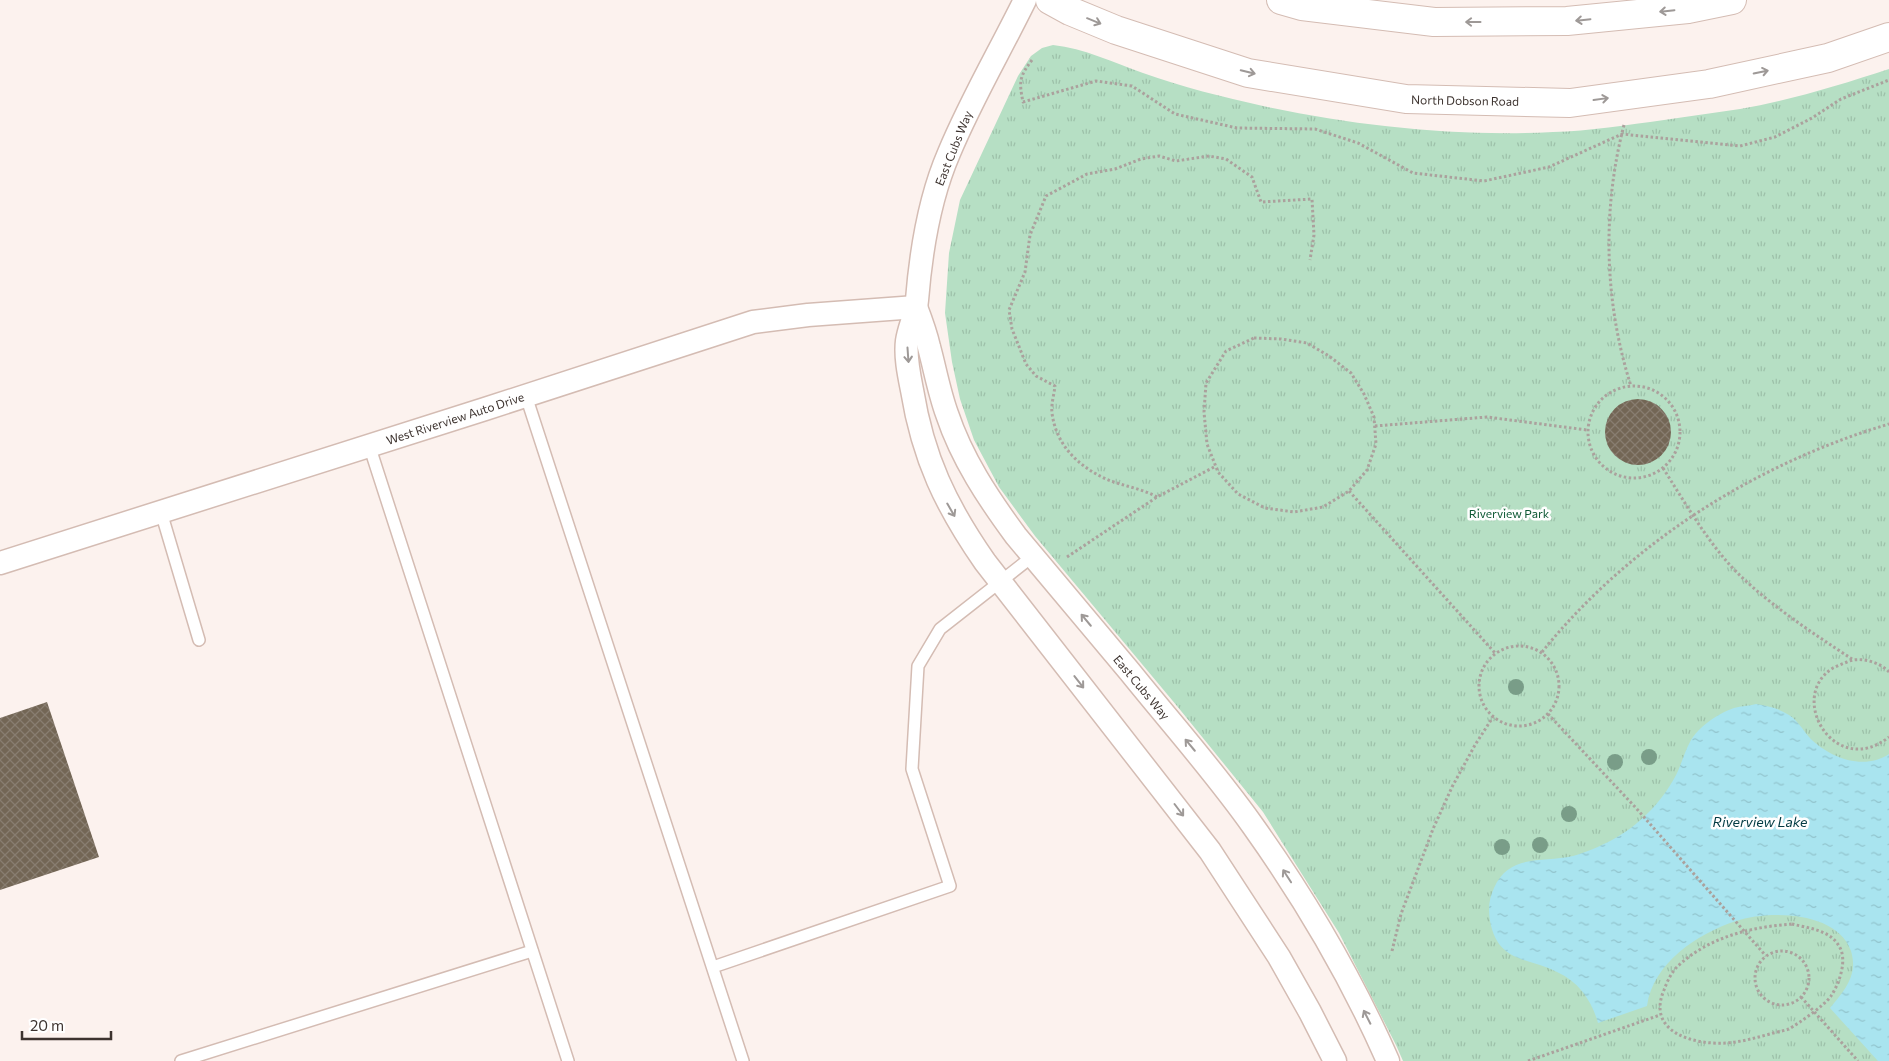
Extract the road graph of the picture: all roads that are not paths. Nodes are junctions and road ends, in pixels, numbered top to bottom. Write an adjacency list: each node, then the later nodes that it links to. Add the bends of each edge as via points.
1 (1025, 0): 6 (street, East Cubs Way, via 948,155 933,198)
2 (1050, 0): 5 (main road, North Dobson Road, one-way to 5, via 1116,30 1248,73 1406,99 1570,103 1709,84 1828,58)
3 (1281, 0): 4 (main road, one-way to 3, via 1688,9 1567,22 1444,22 1302,6)
4 (1732, 0)
5 (1889, 37)
6 (916, 307): 7 (street, West Riverview Auto Drive, via 753,322); 10 (street, East Cubs Way, via 947,414 960,446 995,508); 12 (street, East Cubs Way, one-way to 12, via 907,342 911,384 923,442 948,505)
7 (526, 396): 8 (street, West Riverview Auto Drive); 15 (lane)
8 (369, 445): 9 (street, West Riverview Auto Drive); 14 (lane)
9 (161, 512): 11 (street, West Riverview Auto Drive); 13 (lane)
10 (1033, 556): 12 (lane); 20 (street, East Cubs Way, one-way to 10, via 1322,933 1253,826 1214,774)
11 (0, 563)
12 (1000, 580): 15 (lane, via 940,629 918,666 912,769 950,886); 19 (street, East Cubs Way, one-way to 19, via 1210,852 1279,957)
13 (199, 640)
14 (532, 951): 16 (lane); 17 (lane)
15 (713, 968): 18 (lane)
16 (181, 1061)
17 (568, 1061)
18 (743, 1061)
19 (1335, 1061)
20 (1388, 1061)

